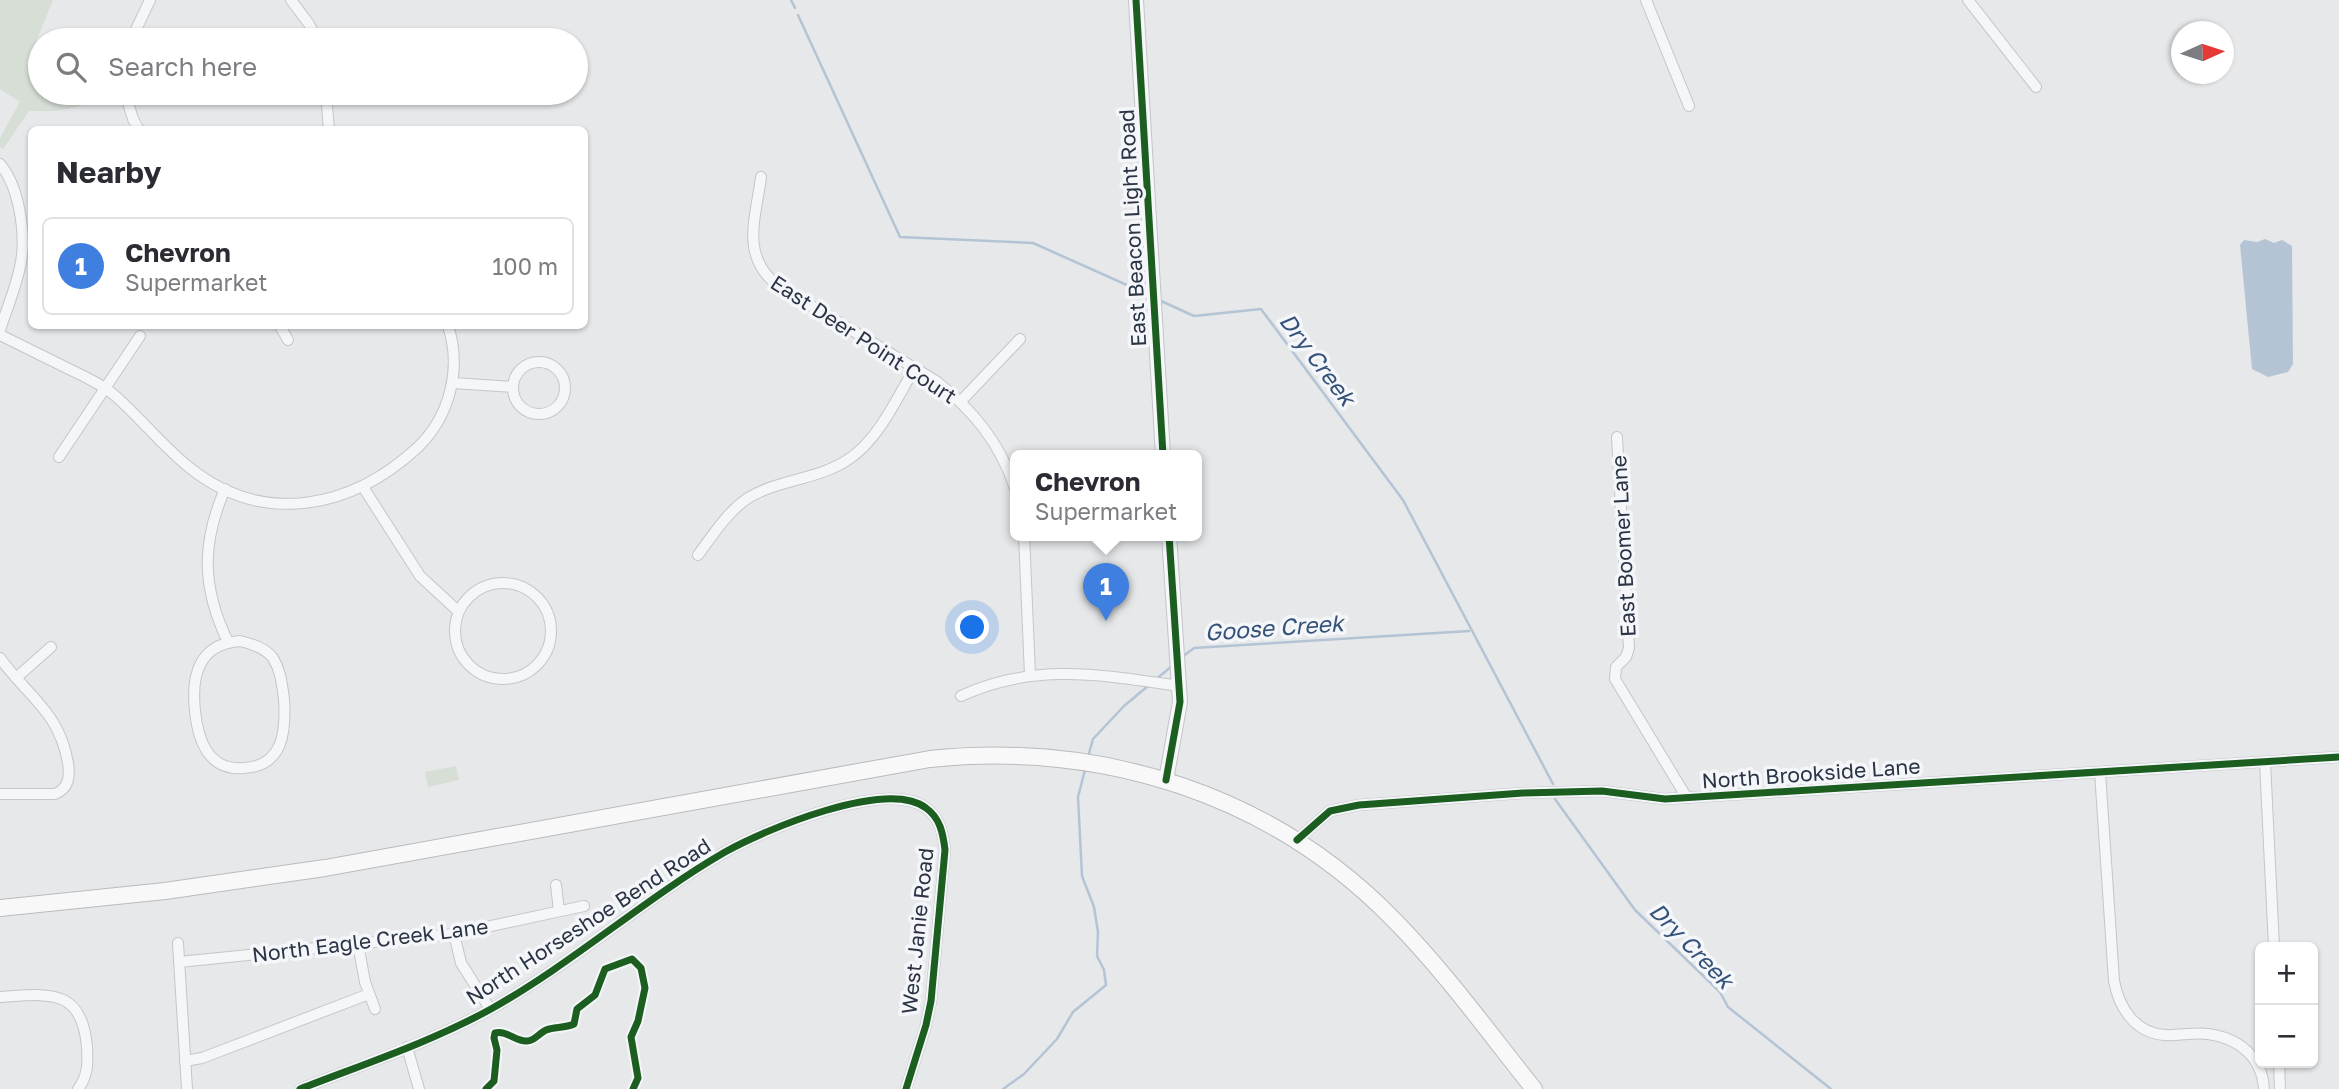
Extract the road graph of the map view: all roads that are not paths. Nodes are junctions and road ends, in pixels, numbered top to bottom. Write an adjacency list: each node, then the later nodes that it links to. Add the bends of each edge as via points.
1 (150, 0): 6 (street)
2 (291, 0): 7 (street)
3 (1136, 0): 28 (main road, East Beacon Light Road)
4 (1646, 0): 11 (street)
5 (1968, 0): 8 (street)
6 (137, 28)
7 (311, 28)
8 (2035, 87)
9 (128, 105): 12 (street)
10 (327, 105): 13 (street)
11 (1689, 106)
12 (137, 126)
13 (329, 126)
14 (0, 163): 18 (street, via 15,189 22,252)
15 (761, 177): 22 (street, East Deer Point Court, via 753,250 761,270 777,285)
16 (282, 329): 21 (street)
17 (449, 329): 23 (street)
18 (0, 332): 25 (street)
19 (140, 336): 25 (street)
20 (1020, 339): 26 (street)
21 (288, 340)
22 (915, 368): 26 (street, East Deer Point Court); 35 (street, via 861,450 838,466 748,498 726,517)
23 (453, 383): 24 (street); 31 (street, via 427,437 392,469)
24 (513, 387): 24 (street, via 523,368 542,362 563,376 566,387 562,402 537,415 526,411)
25 (105, 388): 29 (street); 32 (street, via 190,468)
26 (961, 401): 30 (street, East Deer Point Court, via 990,435)
27 (1617, 437): 49 (street, East Boomer Lane, via 1629,648 1616,667 1615,679)
28 (1163, 450)
29 (58, 457)
30 (1010, 476)
31 (363, 487): 32 (street, via 329,499 277,503); 36 (street, via 420,576)
32 (225, 489): 37 (street, via 211,527 207,568 214,608)
33 (1024, 541): 40 (street)
34 (1169, 541): 42 (main road)
35 (698, 555)
36 (458, 611): 36 (street, via 466,599 490,584 505,582 525,588 542,601 549,614 551,643 536,668 516,678 481,675 469,666 458,647)
37 (228, 642): 37 (street, via 256,645 271,656 280,672 286,725 281,743 274,754 253,767 230,768 219,763 203,748 197,732 193,692 198,667 216,646)
38 (51, 647): 41 (street)
39 (0, 658): 41 (street)
40 (1030, 675): 42 (street, via 1091,674); 43 (street)
41 (16, 678): 48 (street, via 42,704 61,737 68,784 47,796)
42 (1179, 686): 47 (main road)
43 (961, 696)
44 (2339, 757): 45 (street, North Brookside Lane)
45 (2265, 762): 46 (street, North Brookside Lane); 57 (street)
46 (2100, 772): 49 (street, North Brookside Lane); 76 (street, via 2117,998 2127,1016 2142,1028 2162,1035 2207,1034 2241,1044 2255,1058)
47 (1166, 780): 51 (highway, via 1227,804); 54 (highway, via 1091,762 1035,756 930,759 325,867 165,891)
48 (0, 794)
49 (1687, 798): 51 (street, North Brookside Lane, via 1523,793 1359,806 1330,811)
50 (936, 817): 64 (street, North Horseshoe Bend Road, via 914,801 885,799 831,809 767,831 697,870); 74 (street, West Janie Road, via 945,850 932,990)
51 (1297, 841): 75 (highway, via 1343,874 1396,922)
52 (556, 884): 55 (street)
53 (584, 906): 55 (street, North Eagle Creek Lane)
54 (0, 908)
55 (559, 911): 56 (street, North Eagle Creek Lane)
56 (454, 934): 59 (street, North Eagle Creek Lane); 64 (street, via 461,962)
57 (2274, 942)
58 (178, 943): 60 (street)
59 (358, 944): 60 (street, North Eagle Creek Lane); 61 (street)
60 (180, 962): 66 (street)
61 (369, 994): 63 (street); 66 (street)
62 (0, 998): 69 (street, via 46,994 71,1004 79,1014 86,1041 87,1071)
63 (375, 1009)
64 (490, 1009): 65 (street, North Horseshoe Bend Road)
65 (407, 1047): 68 (street, North Horseshoe Bend Road); 73 (street)
66 (185, 1061): 70 (street)
67 (2279, 1068): 77 (street)
68 (330, 1077): 71 (street, North Horseshoe Bend Road); 72 (street)
69 (78, 1089)
70 (187, 1089)
71 (300, 1089)
72 (334, 1089)
73 (419, 1089)
74 (906, 1089)
75 (1534, 1089)
76 (2264, 1089)
77 (2280, 1089)

